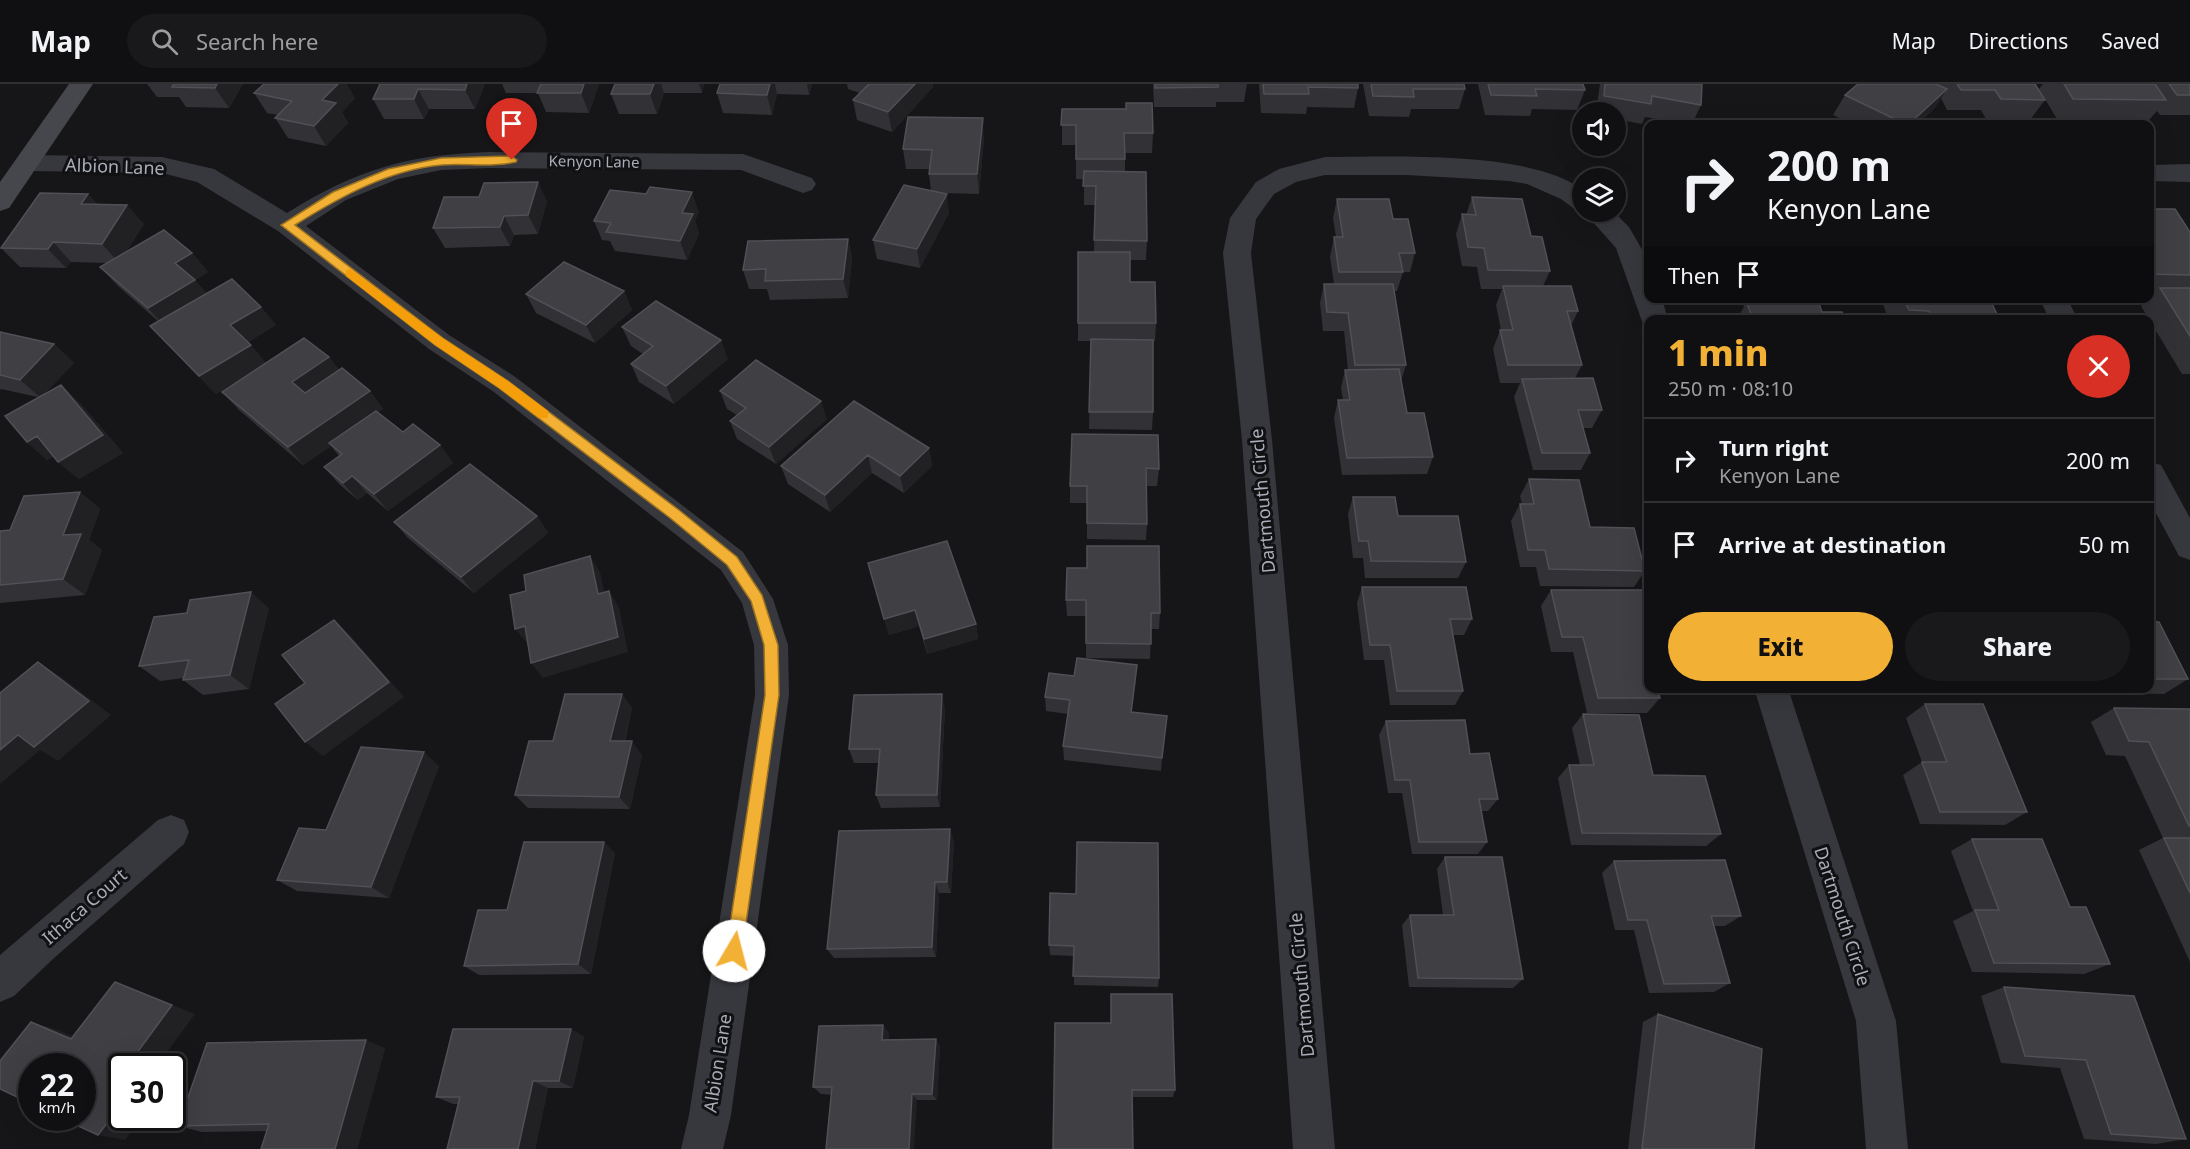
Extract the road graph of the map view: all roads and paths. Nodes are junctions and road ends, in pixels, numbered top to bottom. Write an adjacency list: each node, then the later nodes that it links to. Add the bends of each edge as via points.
1 (81, 84): 2 (street)
2 (28, 163): 7 (street); 9 (street, Albion Lane, via 162,165 205,175)
3 (2154, 172): 4 (street)
4 (2190, 172)
5 (803, 184): 9 (street, Kenyon Lane, via 743,162 441,162 392,172 337,194)
6 (1572, 194): 17 (street, Dartmouth Circle, via 1533,177 1509,172 1325,166 1288,175 1265,188 1243,218 1237,253 1257,440)
7 (0, 202)
8 (1609, 222): 10 (street, via 1632,248)
9 (287, 225): 16 (street, Albion Lane, via 674,514 732,561 757,599 771,645 772,695)
10 (1644, 287)
11 (2154, 481): 12 (street)
12 (2190, 547)
13 (1773, 693): 18 (street, Dartmouth Circle, via 1876,1021)
14 (171, 832): 15 (street, Ithaca Court)
15 (0, 982)
16 (702, 1149)
17 (1314, 1149)
18 (1887, 1149)

